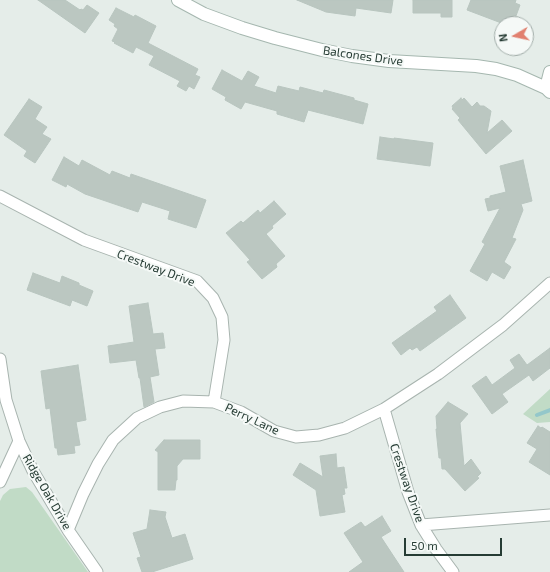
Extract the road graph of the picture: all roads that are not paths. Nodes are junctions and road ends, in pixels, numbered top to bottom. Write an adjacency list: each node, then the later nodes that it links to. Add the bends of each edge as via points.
1 (178, 0): 3 (street, Balcones Drive, via 204,14 242,28 322,50 389,61 496,69 517,75)
2 (550, 72): 3 (street)
3 (548, 90)
4 (0, 196): 7 (street, Crestway Drive, via 84,240 197,281 213,298 222,317 224,340)
5 (550, 283): 8 (street, Perry Lane, via 503,325 438,374)
6 (0, 359): 9 (street, Ridge Oak Drive, via 6,400)
7 (214, 402): 8 (street, Perry Lane, via 241,412 274,431 296,437 319,435 345,428); 13 (street, Perry Lane, via 183,401 160,407 137,418 113,440 98,464)
8 (384, 409): 12 (street, Crestway Drive, via 408,492)
9 (19, 441): 10 (street); 13 (street, Ridge Oak Drive, via 33,471)
10 (0, 482)
11 (550, 515): 12 (street)
12 (421, 525): 15 (street, Crestway Drive)
13 (68, 530): 14 (street, Ridge Oak Drive)
14 (97, 572)
15 (453, 572)

